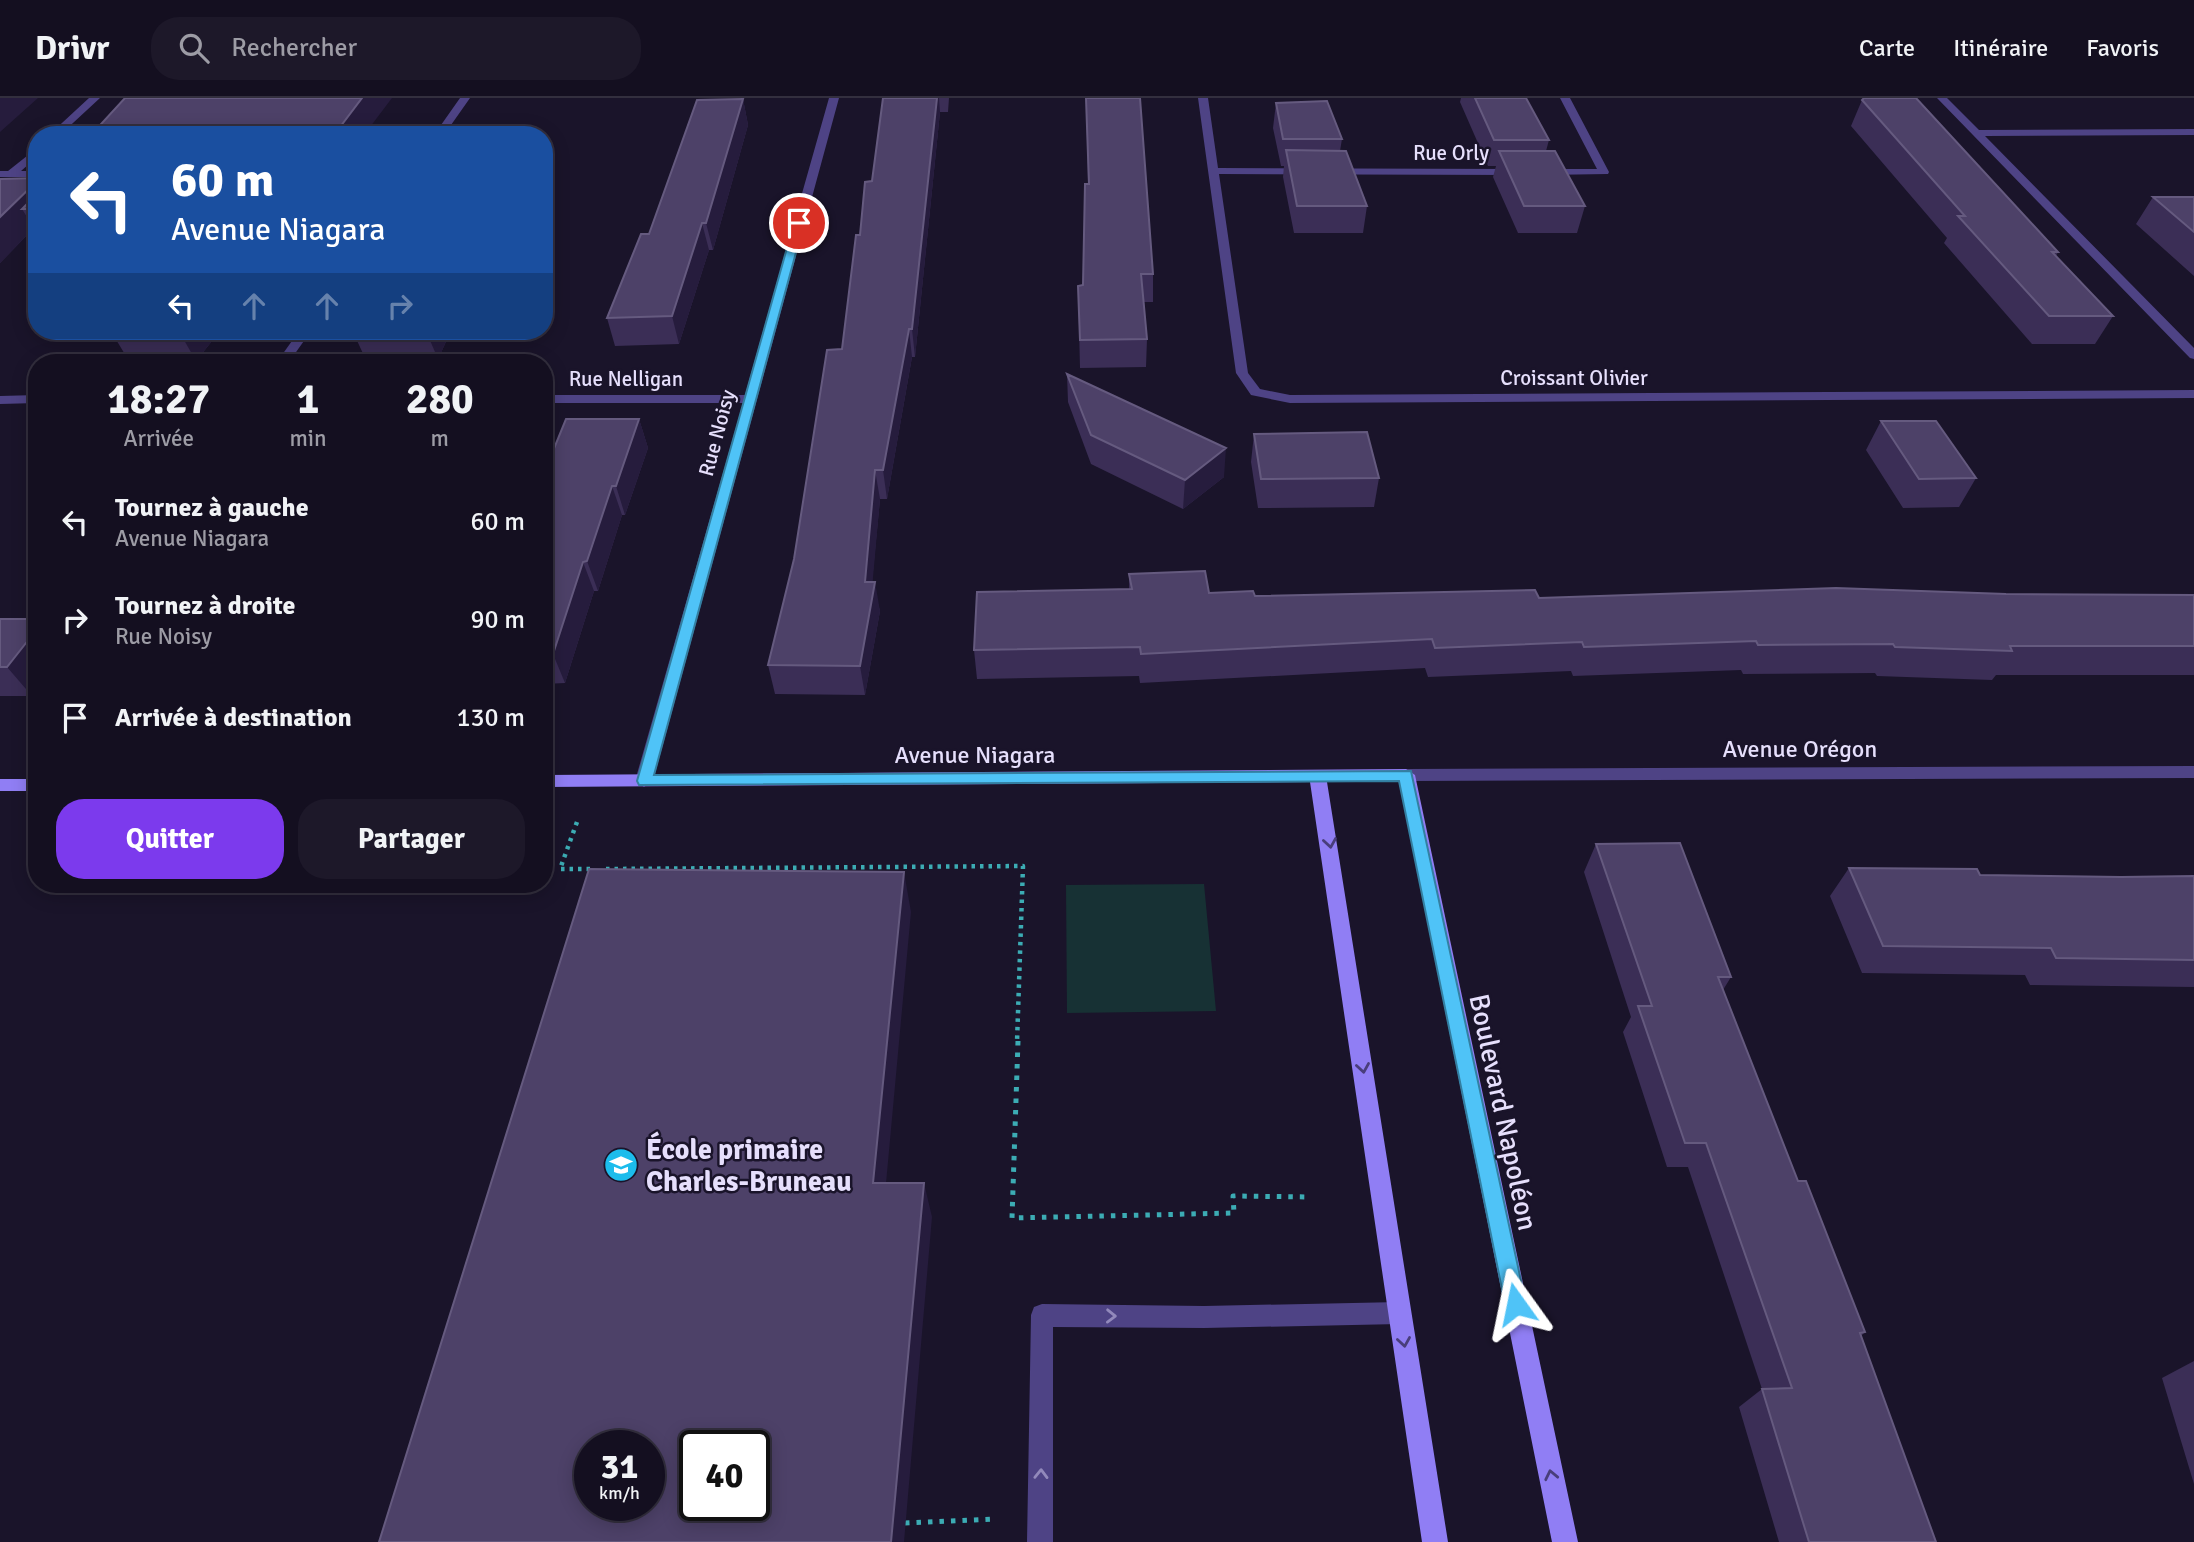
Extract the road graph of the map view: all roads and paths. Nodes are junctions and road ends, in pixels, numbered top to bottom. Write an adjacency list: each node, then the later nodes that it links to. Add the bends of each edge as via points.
1 (95, 98): 7 (street)
2 (465, 98): 8 (street)
3 (834, 98): 19 (street, Rue Noisy)
4 (1203, 98): 12 (street, Croissant Olivier)
5 (1565, 98): 12 (street, Rue Orly, via 1604,172)
6 (1942, 98): 10 (street)
7 (64, 126)
8 (445, 126)
9 (2194, 132): 10 (street)
10 (1976, 133): 15 (street)
11 (28, 158): 13 (street)
12 (1213, 171): 16 (street, Croissant Olivier, via 1242,373 1256,392 1290,399)
13 (6, 174): 14 (street)
14 (28, 174)
15 (2194, 355)
16 (2194, 394)
17 (28, 399): 20 (street)
18 (553, 399): 19 (street, Rue Nelligan)
19 (750, 399): 25 (street, Rue Noisy)
20 (0, 400)
21 (2194, 772): 22 (street, Avenue Orégon)
22 (1406, 775): 23 (street, Avenue Niagara); 35 (street, Boulevard Napoléon, one-way to 22)
23 (1318, 776): 25 (street, Avenue Niagara); 30 (street, one-way to 30)
24 (553, 781): 25 (street, Avenue Niagara)
25 (644, 781)
26 (0, 785): 27 (street)
27 (28, 785)
28 (577, 822): 29 (path, via 560,869 1023,866 1012,1218 1234,1213 1233,1196)
29 (1311, 1197)
30 (1400, 1313): 33 (street, one-way to 30, via 1042,1315); 34 (street, one-way to 34)
31 (999, 1519): 32 (path)
32 (905, 1523)
33 (1040, 1542)
34 (1435, 1542)
35 (1565, 1542)

